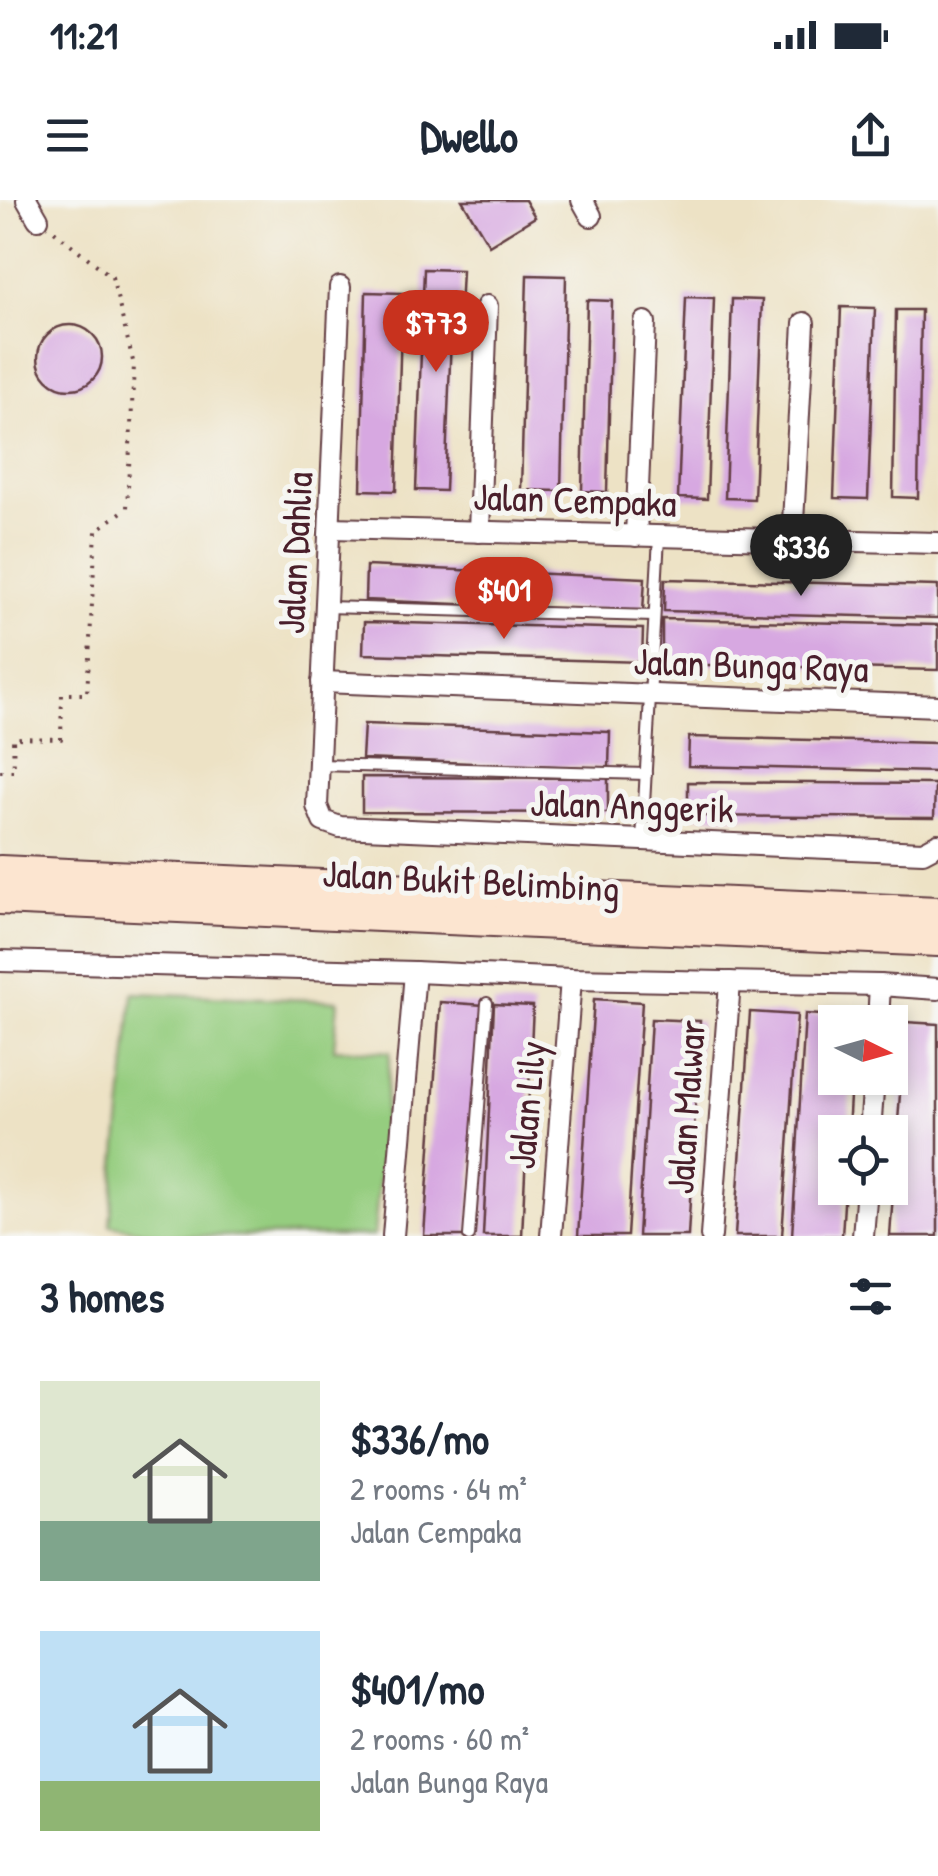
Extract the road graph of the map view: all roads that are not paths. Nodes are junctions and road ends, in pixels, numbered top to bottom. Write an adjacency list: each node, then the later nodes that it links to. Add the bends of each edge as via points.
1 (340, 287): 5 (street, Jalan Dahlia)
2 (487, 306): 6 (street)
3 (645, 322): 7 (street)
4 (804, 323): 9 (street)
5 (330, 528): 6 (street, Jalan Cempaka); 11 (street, Jalan Dahlia)
6 (480, 532): 7 (street, Jalan Cempaka)
7 (636, 536): 8 (street, Jalan Cempaka)
8 (658, 536): 9 (street, Jalan Cempaka); 12 (lane)
9 (792, 540): 10 (street, Jalan Cempaka)
10 (938, 543)
11 (326, 607): 12 (lane); 13 (street, Jalan Dahlia)
12 (654, 616): 14 (lane)
13 (322, 682): 14 (street, Jalan Bunga Raya); 16 (street, Jalan Dahlia)
14 (650, 695): 15 (street, Jalan Bunga Raya); 17 (lane)
15 (938, 706)
16 (319, 765): 17 (lane); 18 (street, Jalan Dahlia)
17 (646, 774): 19 (lane)
18 (323, 821): 19 (street, Jalan Anggerik, via 340,828)
19 (642, 841): 20 (street, Jalan Anggerik, via 924,852)
20 (938, 844)
21 (0, 871): 23 (main road, Jalan Bukit Belimbing)
22 (0, 899): 24 (main road, Jalan Bukit Belimbing)
23 (938, 912)
24 (938, 941)
25 (0, 960): 26 (street)
26 (416, 972): 27 (street); 34 (street)
27 (572, 979): 28 (street); 36 (street, Jalan Lily)
28 (730, 982): 29 (street); 37 (street, Jalan Malwar)
29 (880, 985): 30 (street); 32 (street)
30 (938, 989)
31 (487, 1003): 35 (lane)
32 (879, 1005)
33 (866, 1205): 38 (street)
34 (393, 1236)
35 (469, 1236)
36 (551, 1236)
37 (711, 1236)
38 (864, 1236)

